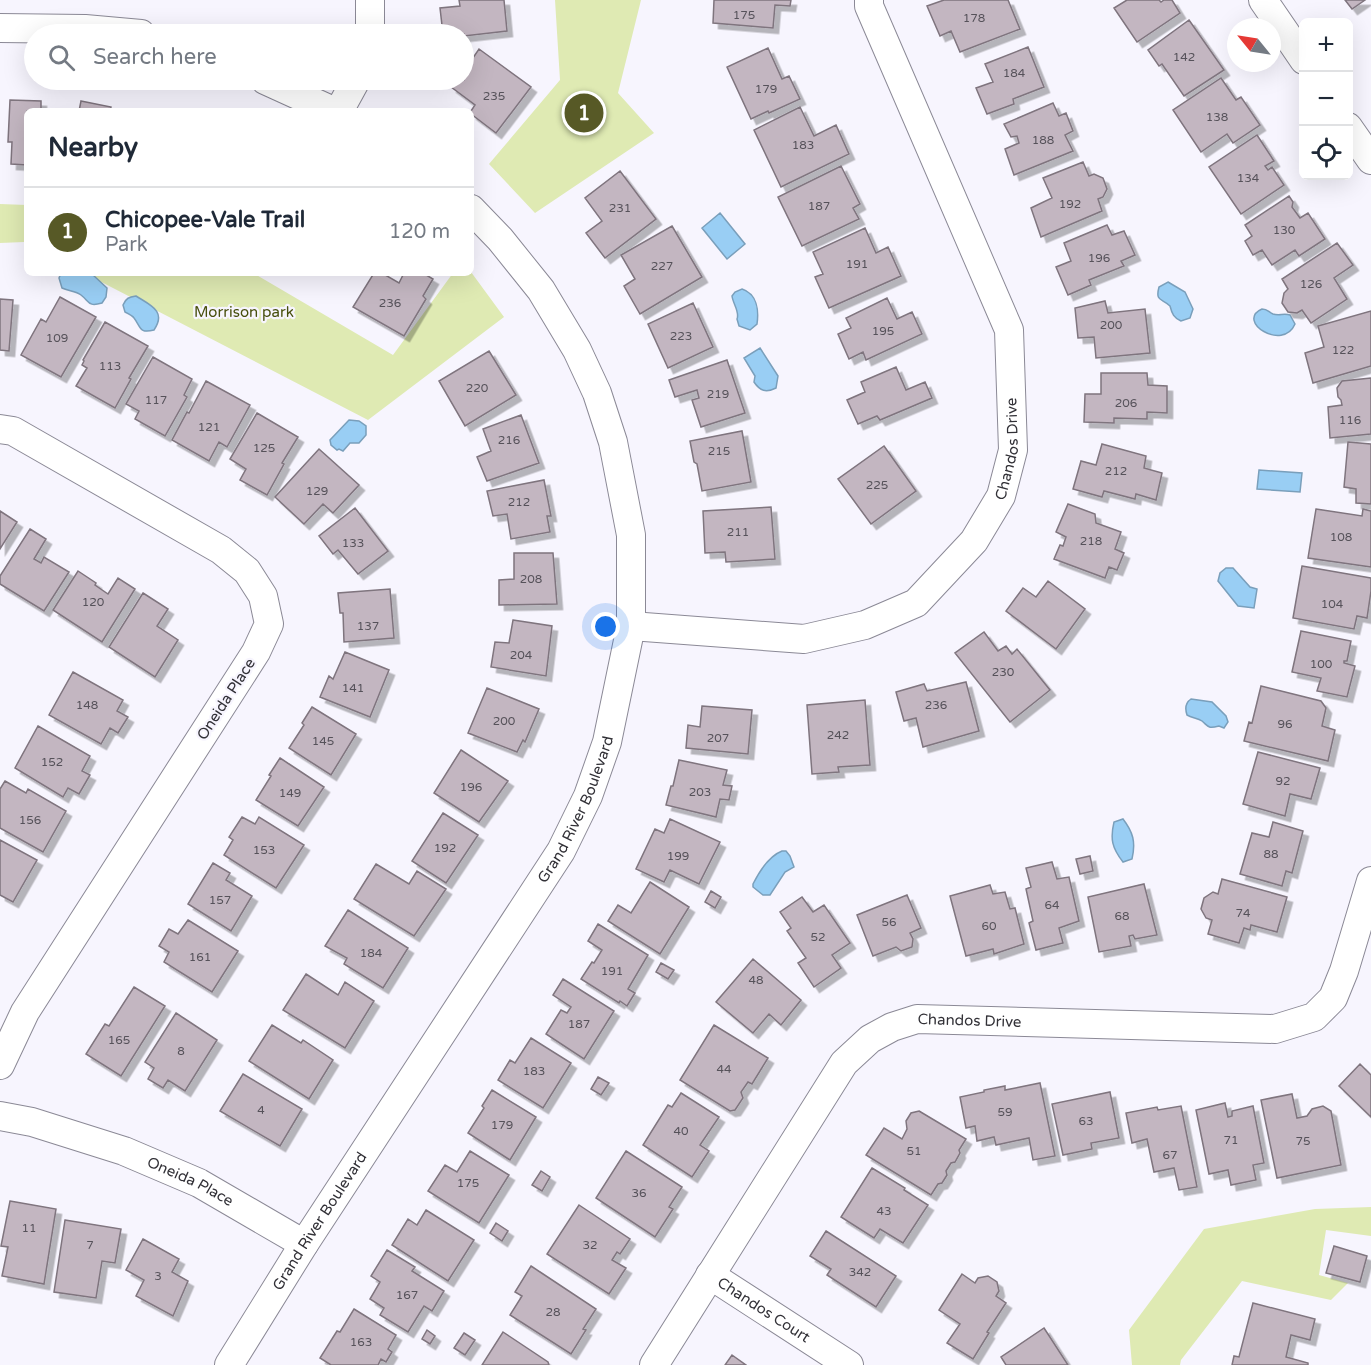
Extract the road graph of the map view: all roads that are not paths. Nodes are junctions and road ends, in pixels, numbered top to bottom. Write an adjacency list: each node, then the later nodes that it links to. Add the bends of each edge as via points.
1 (370, 0): 4 (street)
2 (869, 0): 16 (street, Chandos Drive, via 1009,330 1013,450 1001,496 974,541 916,603 866,626 804,639)
3 (1263, 0): 7 (street)
4 (370, 24)
5 (0, 28): 6 (street)
6 (24, 28)
7 (1299, 53)
8 (287, 90): 10 (street)
9 (351, 90): 11 (street)
10 (326, 108)
11 (341, 108)
12 (1353, 133): 13 (street)
13 (1371, 160)
14 (474, 212): 16 (street, Grand River Boulevard, via 541,290 597,393 613,442 631,535)
15 (0, 429): 18 (street, Oneida Place, via 13,431 221,550 247,571 263,596 268,624 250,662 25,1012)
16 (631, 626): 20 (street, Grand River Boulevard, via 607,742 588,796 561,851)
17 (1371, 881): 21 (street, Chandos Drive, via 1333,998 1314,1017 1275,1029 917,1019 870,1039 844,1063)
18 (0, 1065)
19 (0, 1116): 20 (street, Oneida Place, via 124,1151 189,1178)
20 (304, 1244): 22 (street, Grand River Boulevard)
21 (710, 1275): 23 (street, Chandos Drive); 24 (street, Chandos Court)
22 (229, 1365)
23 (654, 1365)
24 (849, 1365)

